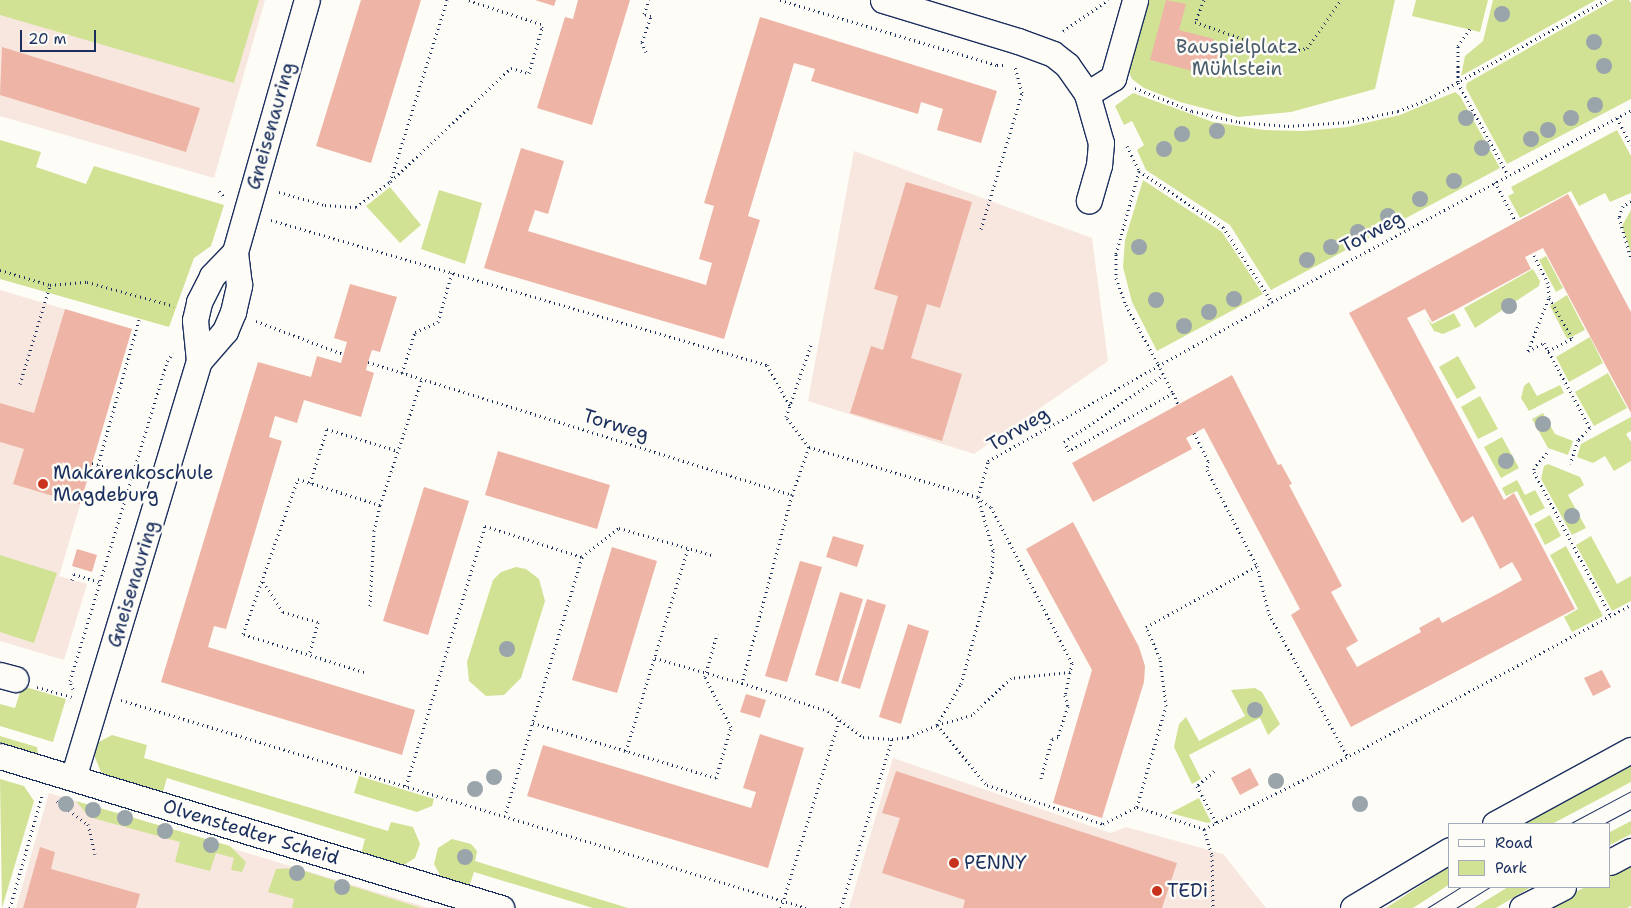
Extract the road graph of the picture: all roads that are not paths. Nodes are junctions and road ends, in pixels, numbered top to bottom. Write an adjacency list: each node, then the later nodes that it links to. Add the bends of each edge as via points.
1 (307, 0): 6 (street, Gneisenauring)
2 (883, 0): 4 (street, via 1038,48 1067,65)
3 (1135, 0): 4 (street, via 1113,78)
4 (1087, 94): 5 (street, via 1101,143)
5 (1089, 201)
6 (234, 252): 7 (street, Gneisenauring, via 239,284 233,312 225,331); 7 (street, Gneisenauring, via 212,276 198,302 195,320)
7 (200, 361): 10 (street, Gneisenauring)
8 (1631, 750): 11 (street)
9 (0, 756): 10 (street, Olvenstedter Scheid)
10 (73, 778): 16 (street, Olvenstedter Scheid)
11 (1497, 823)
12 (1631, 850): 14 (street)
13 (1448, 851): 17 (street)
14 (1611, 861)
15 (1560, 888): 18 (street)
16 (502, 908)
17 (1353, 908)
18 (1522, 908)

